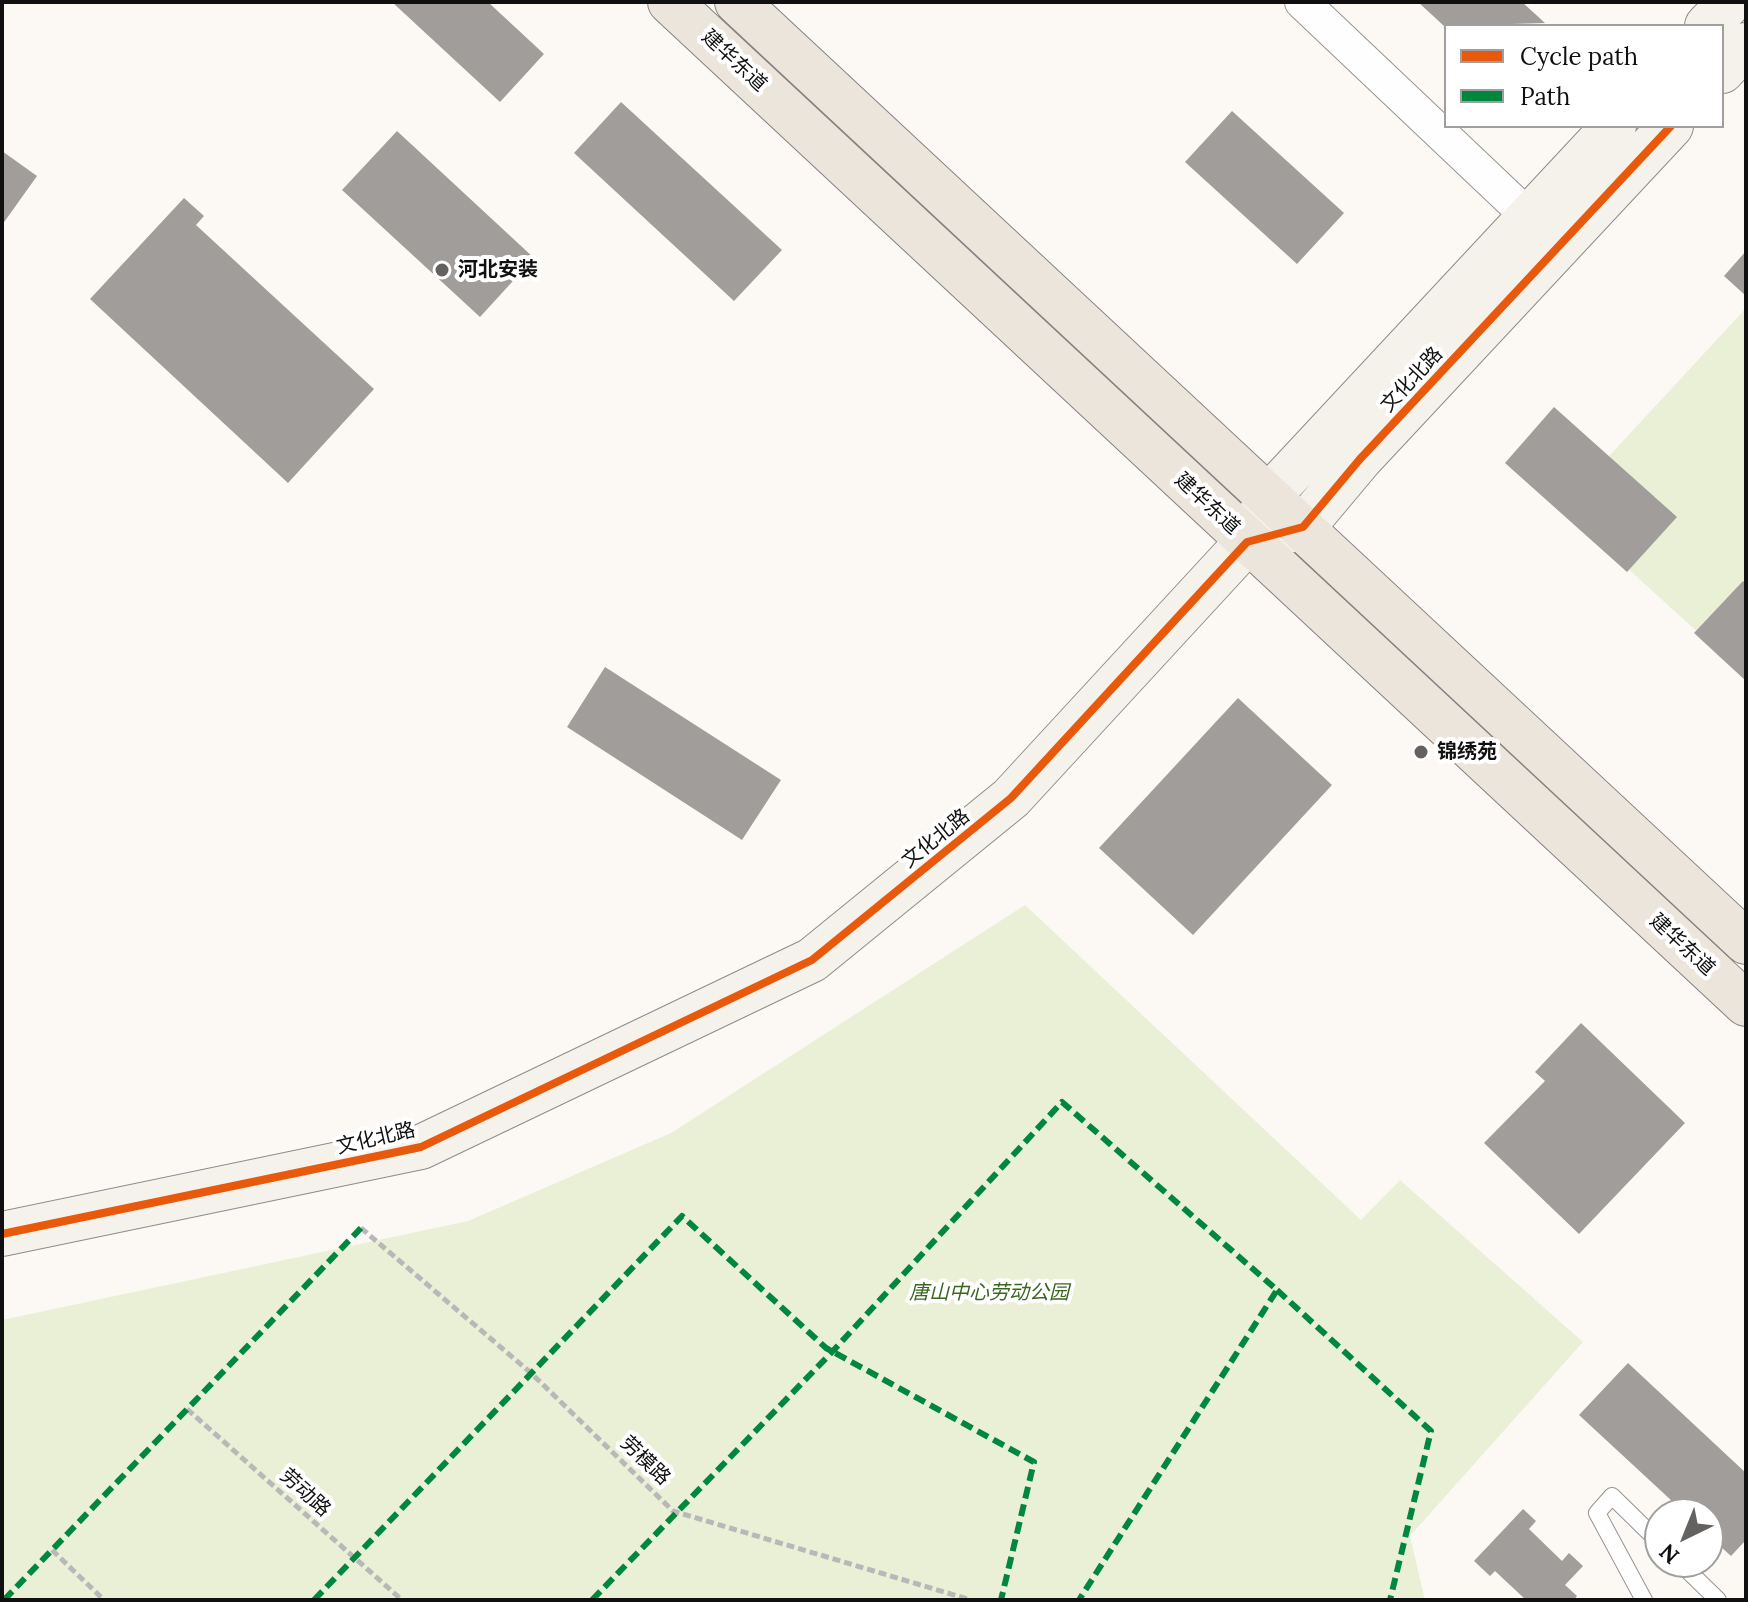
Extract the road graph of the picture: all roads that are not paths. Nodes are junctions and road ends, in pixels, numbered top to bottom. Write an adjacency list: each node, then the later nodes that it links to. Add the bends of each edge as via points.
1 (642, 2): 5 (street)
2 (737, 2): 12 (main road)
3 (1302, 2): 11 (street)
4 (1730, 2): 6 (street)
5 (683, 13): 14 (main road, 建华东道)
6 (1709, 24)
7 (1746, 45): 8 (street)
8 (1724, 69)
9 (1612, 128): 11 (street, 文化北路)
10 (1669, 128): 13 (street, 文化北路)
11 (1529, 217): 12 (street, 文化北路)
12 (1269, 496): 13 (main road); 14 (street, 文化北路)
13 (1303, 527): 14 (street); 15 (main road)
14 (1247, 542): 16 (main road, 建华东道); 17 (street, 文化北路, via 1011,798 812,960 421,1147)
15 (1746, 942)
16 (1746, 1004)
17 (2, 1234)
18 (1644, 1527): 20 (lane, via 1612,1496 1597,1513)
19 (1695, 1578): 21 (lane)
20 (1644, 1600)
21 (1718, 1600)

